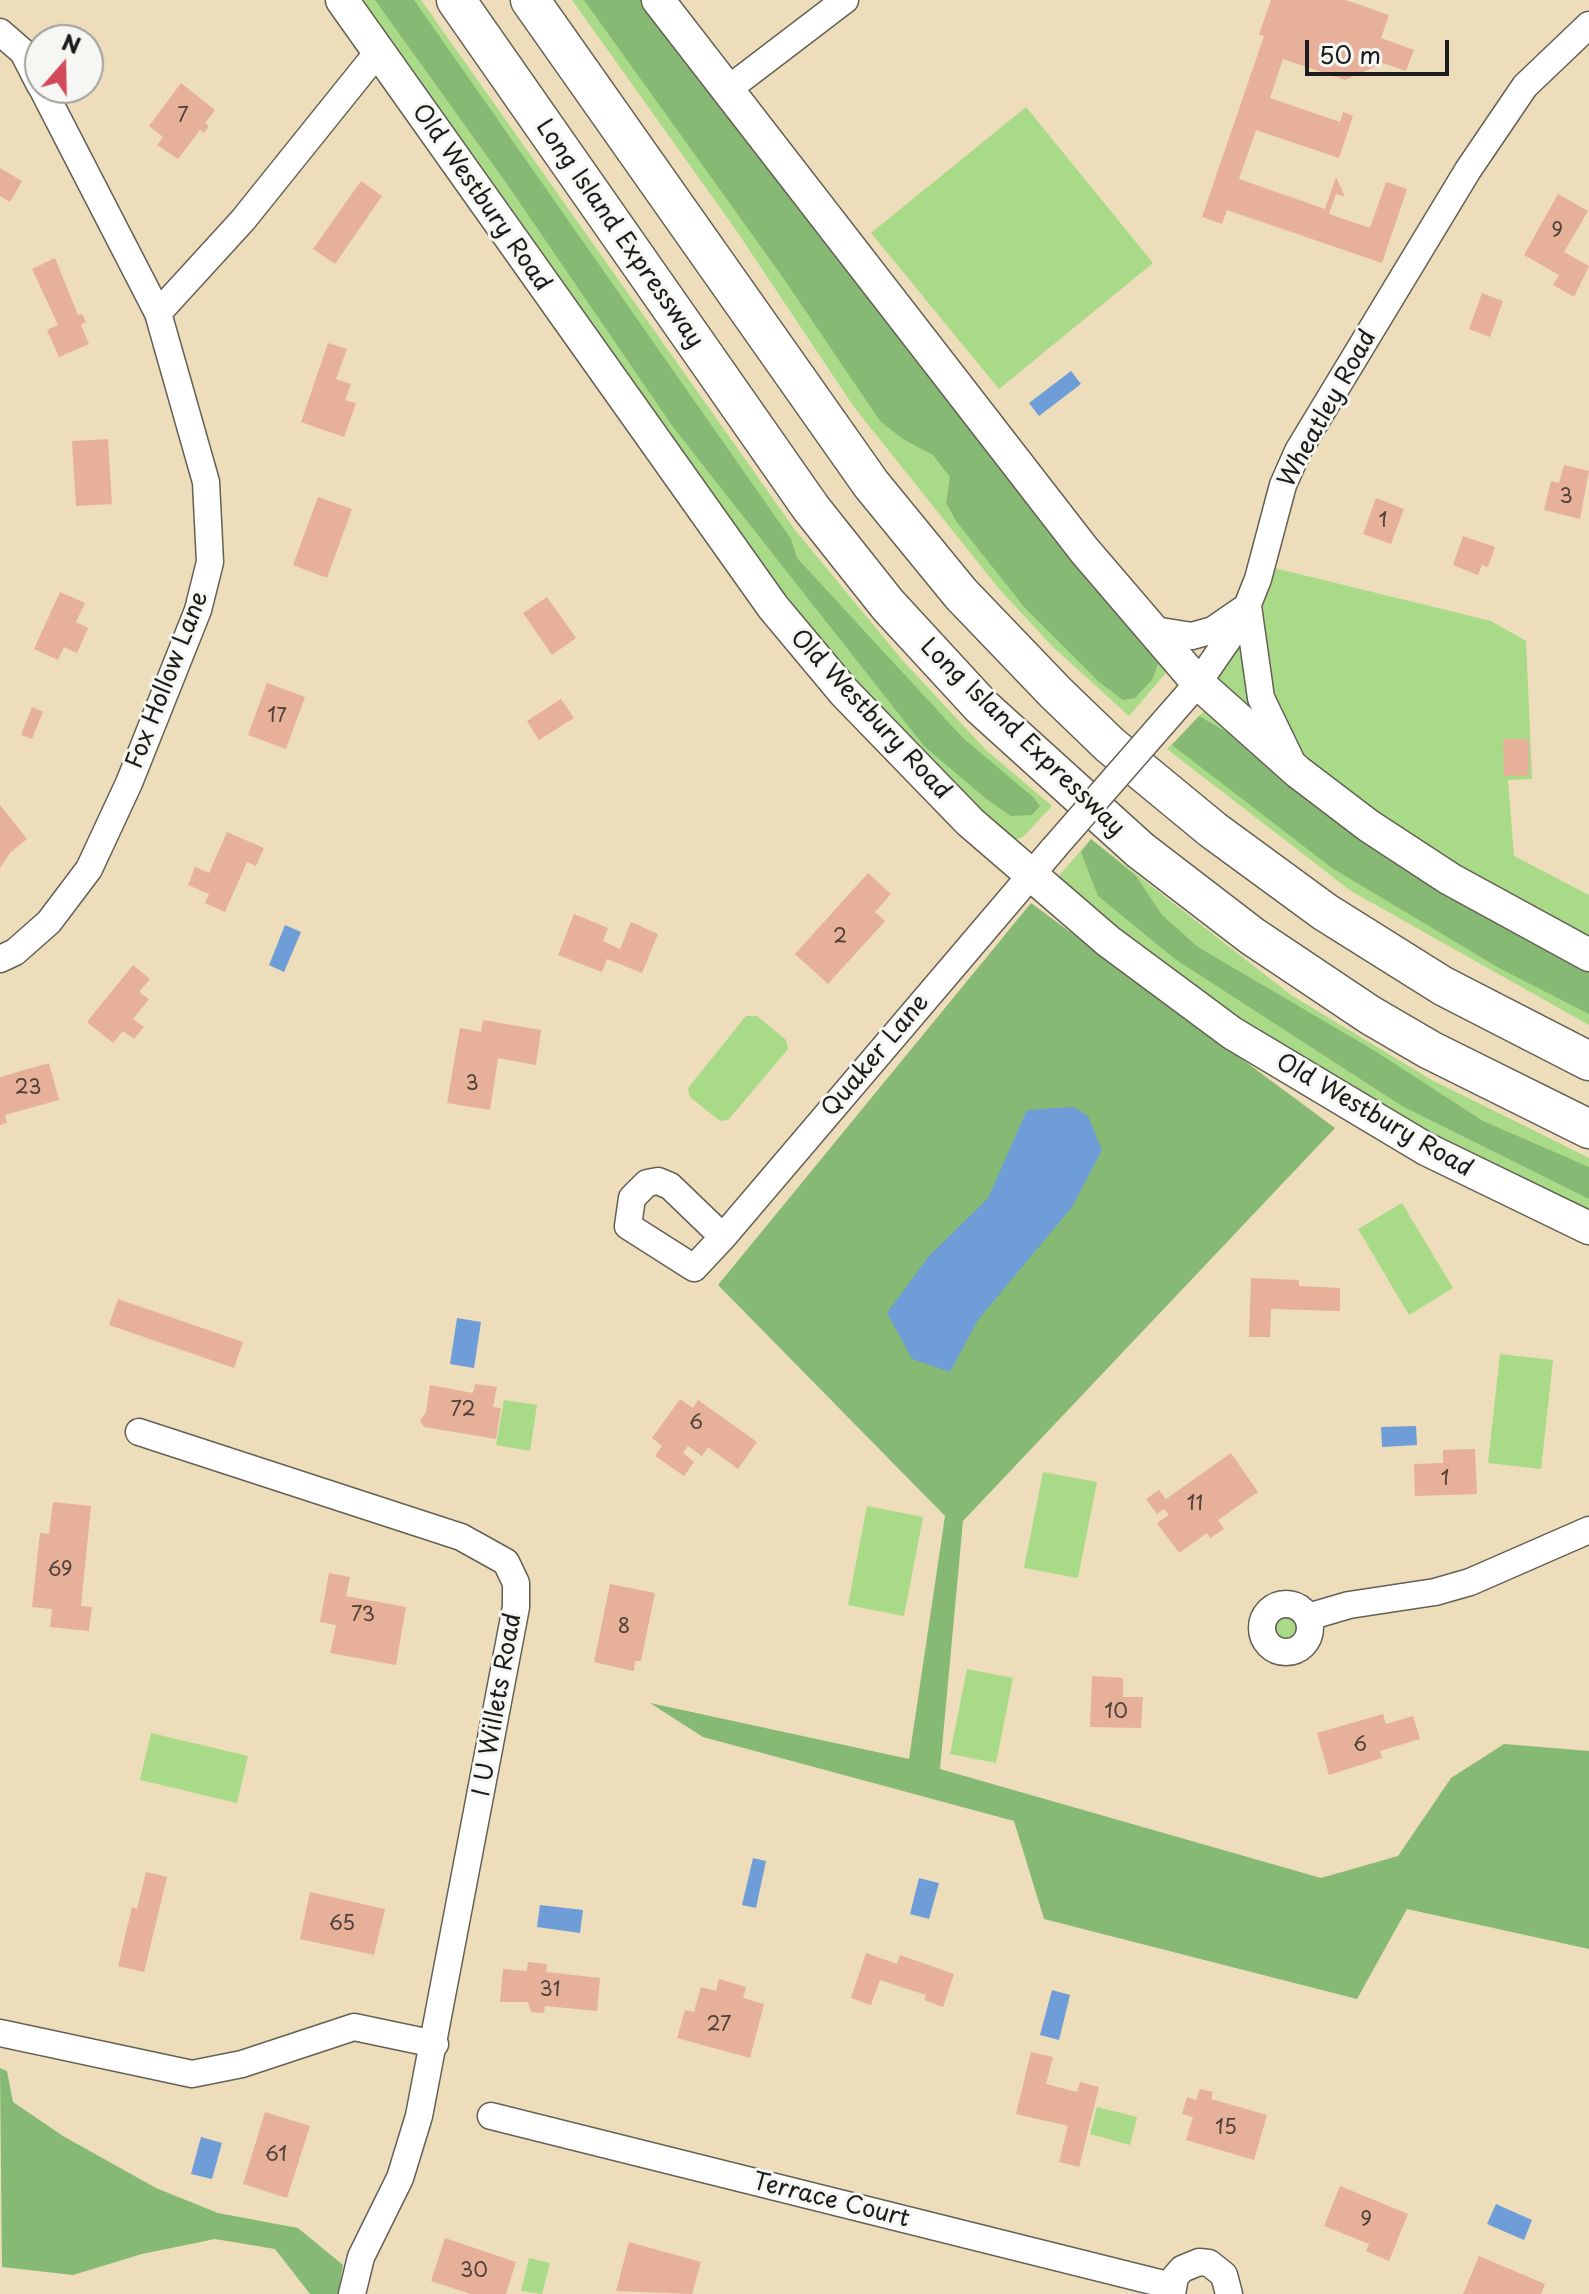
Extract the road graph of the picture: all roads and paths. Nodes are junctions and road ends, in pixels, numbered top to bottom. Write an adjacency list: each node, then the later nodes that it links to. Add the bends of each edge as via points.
1 (342, 0): 8 (main road, Old Westbury Road)
2 (456, 0): 21 (highway, Long Island Expressway, via 811,508 888,605 982,707 1140,850 1252,936 1430,1050)
3 (530, 0): 20 (highway, via 871,484 1026,663 1110,745 1267,872 1443,986)
4 (658, 0): 10 (main road)
5 (845, 0): 10 (street)
6 (1589, 25): 13 (street, Wheatley Road, via 1539,71 1496,127 1298,451)
7 (0, 32): 9 (street, Fox Hollow Lane)
8 (378, 52): 12 (street, via 243,220); 17 (main road, Old Westbury Road, via 773,607 874,725)
9 (24, 54)
10 (727, 90): 14 (main road)
11 (50, 104): 12 (street, Fox Hollow Lane)
12 (158, 313): 19 (street, Fox Hollow Lane, via 206,482 210,562 198,610 89,869 49,922)
13 (1248, 605): 14 (street, via 1223,624 1192,636); 15 (street, Wheatley Road); 16 (street, via 1261,698)
14 (1148, 629): 15 (main road)
15 (1198, 683): 16 (main road); 17 (street, Wheatley Road, bridge)
16 (1298, 772): 18 (main road, via 1419,859)
17 (1031, 876): 22 (main road, Old Westbury Road, via 1182,997 1311,1083 1426,1149); 23 (street, Quaker Lane)
18 (1589, 955)
19 (0, 959)
20 (1589, 1061)
21 (1589, 1129)
22 (1589, 1228)
23 (723, 1237)
24 (139, 1432): 28 (street, I U Willets Road, via 461,1537 496,1554 512,1572 516,1607)
25 (1589, 1530): 26 (street, via 1470,1582)
26 (1308, 1617)
27 (0, 2033): 28 (street, via 192,2074 242,2064 354,2027)
28 (435, 2044): 31 (street, I U Willets Road, via 407,2159 361,2257)
29 (491, 2116): 30 (street, Terrace Court)
30 (1172, 2290): 32 (street, Terrace Court, via 1175,2277 1190,2264 1209,2263 1224,2275)
31 (352, 2294)
32 (1229, 2294)

